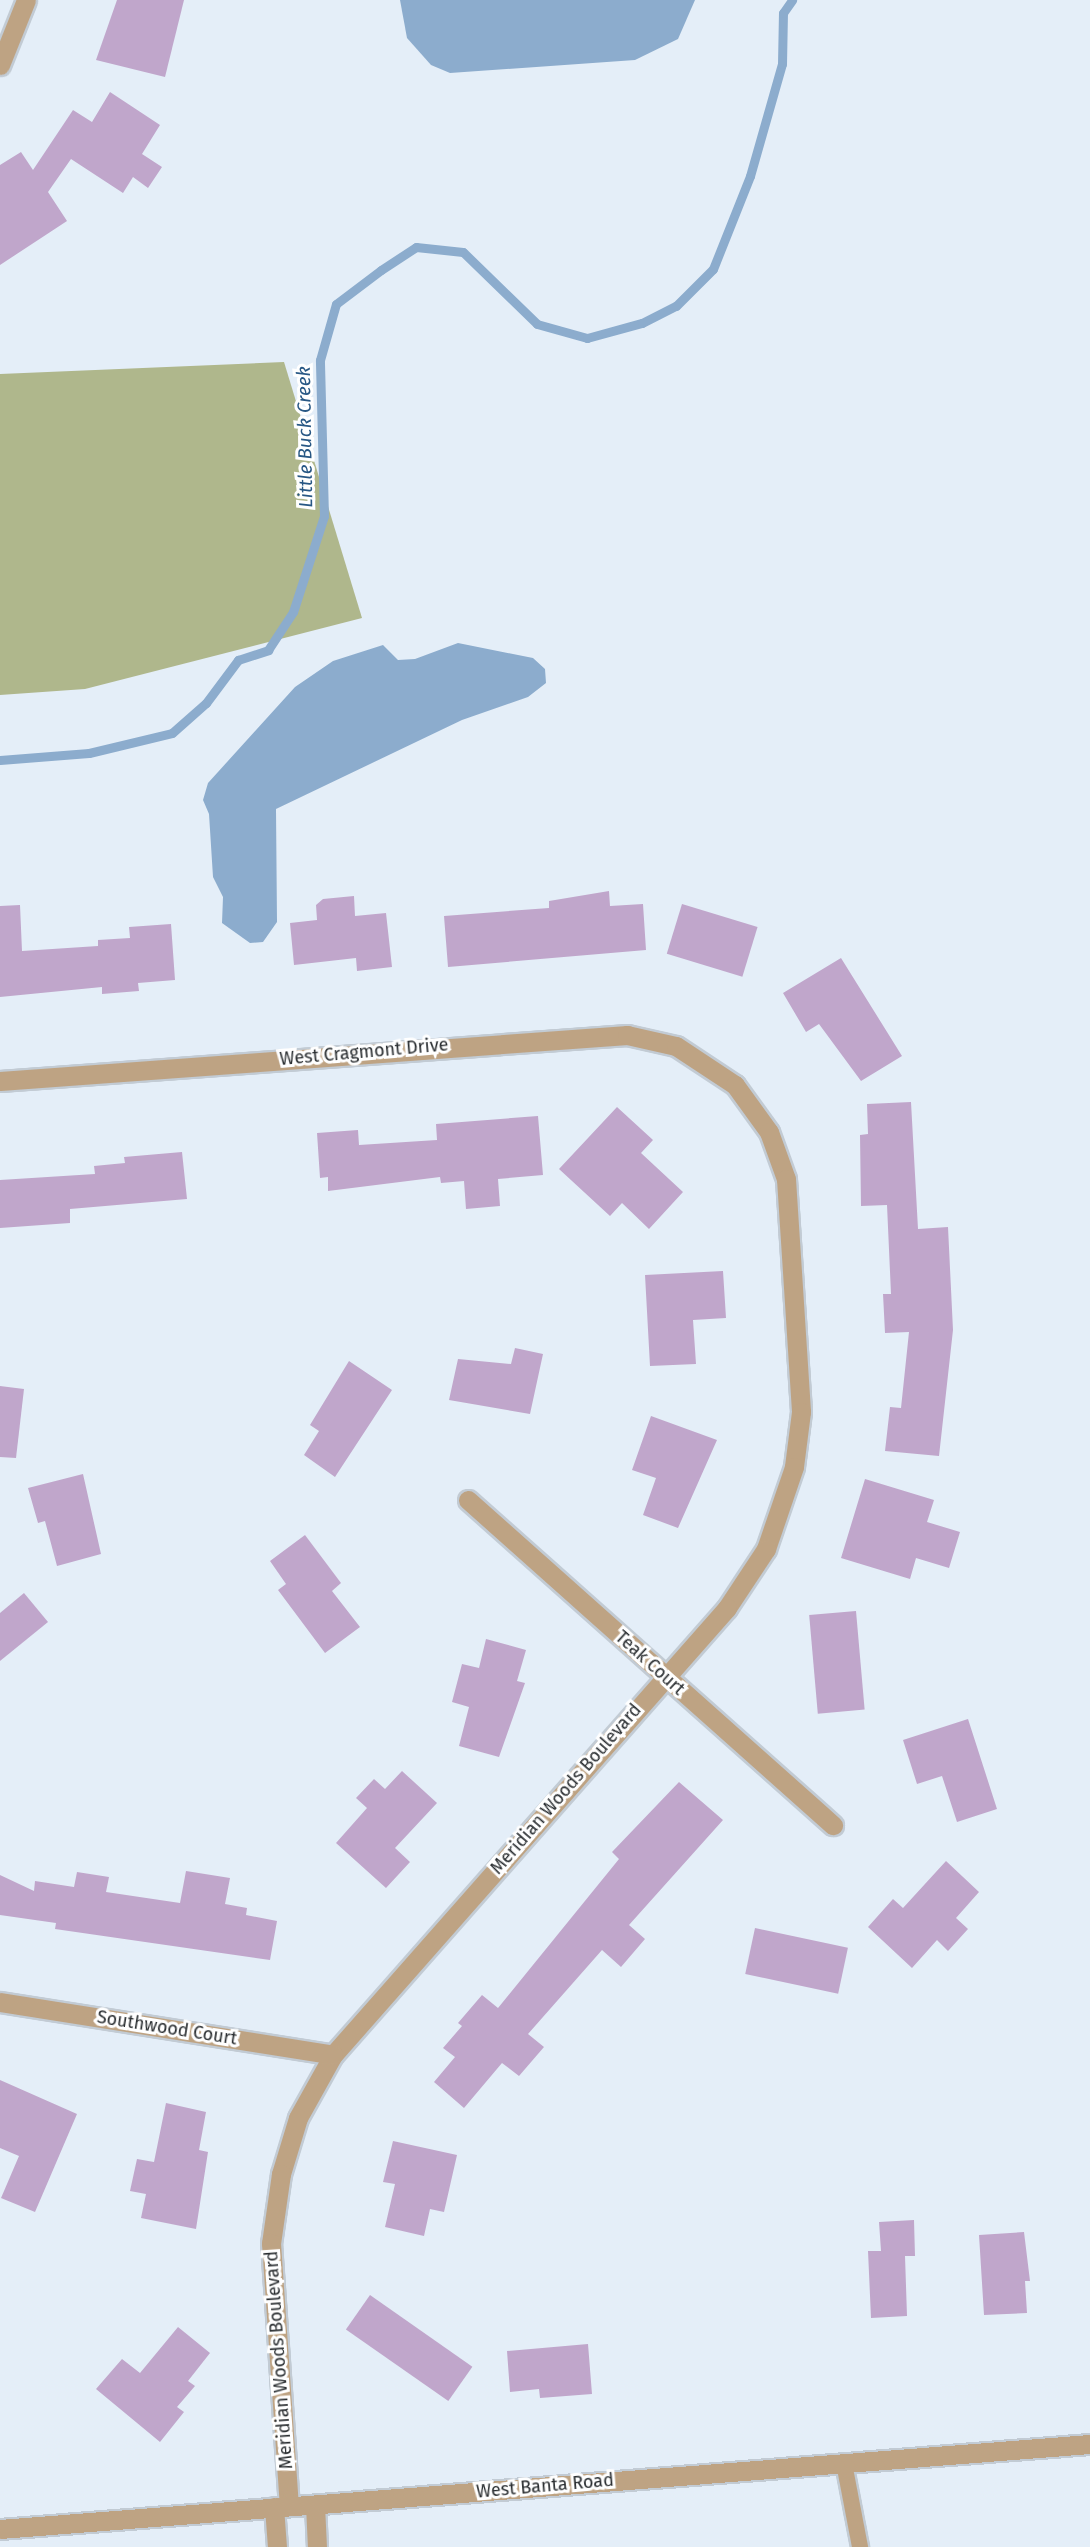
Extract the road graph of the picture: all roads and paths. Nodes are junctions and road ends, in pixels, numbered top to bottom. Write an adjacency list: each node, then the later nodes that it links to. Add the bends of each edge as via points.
1 (26, 0): 2 (street)
2 (0, 65)
3 (719, 1072): 4 (street, West Cragmont Drive, via 664,1042 602,1033); 6 (street, Meridian Woods Boulevard, via 755,1109 786,1179 799,1440 781,1514 760,1560 727,1608)
4 (0, 1081)
5 (468, 1500): 6 (street, Teak Court)
6 (665, 1676): 7 (street, Teak Court); 9 (street, Meridian Woods Boulevard)
7 (833, 1825)
8 (0, 2002): 9 (street, Southwood Court)
9 (333, 2055): 13 (street, Meridian Woods Boulevard, via 293,2132 274,2216 272,2286)
10 (1090, 2444): 11 (street, West Banta Road)
11 (844, 2463): 12 (street, West Banta Road); 17 (lane)
12 (315, 2505): 13 (street, West Banta Road); 16 (street)
13 (281, 2506): 14 (street, West Banta Road); 15 (street, Meridian Woods Boulevard)
14 (0, 2529)
15 (277, 2547)
16 (317, 2547)
17 (860, 2547)

